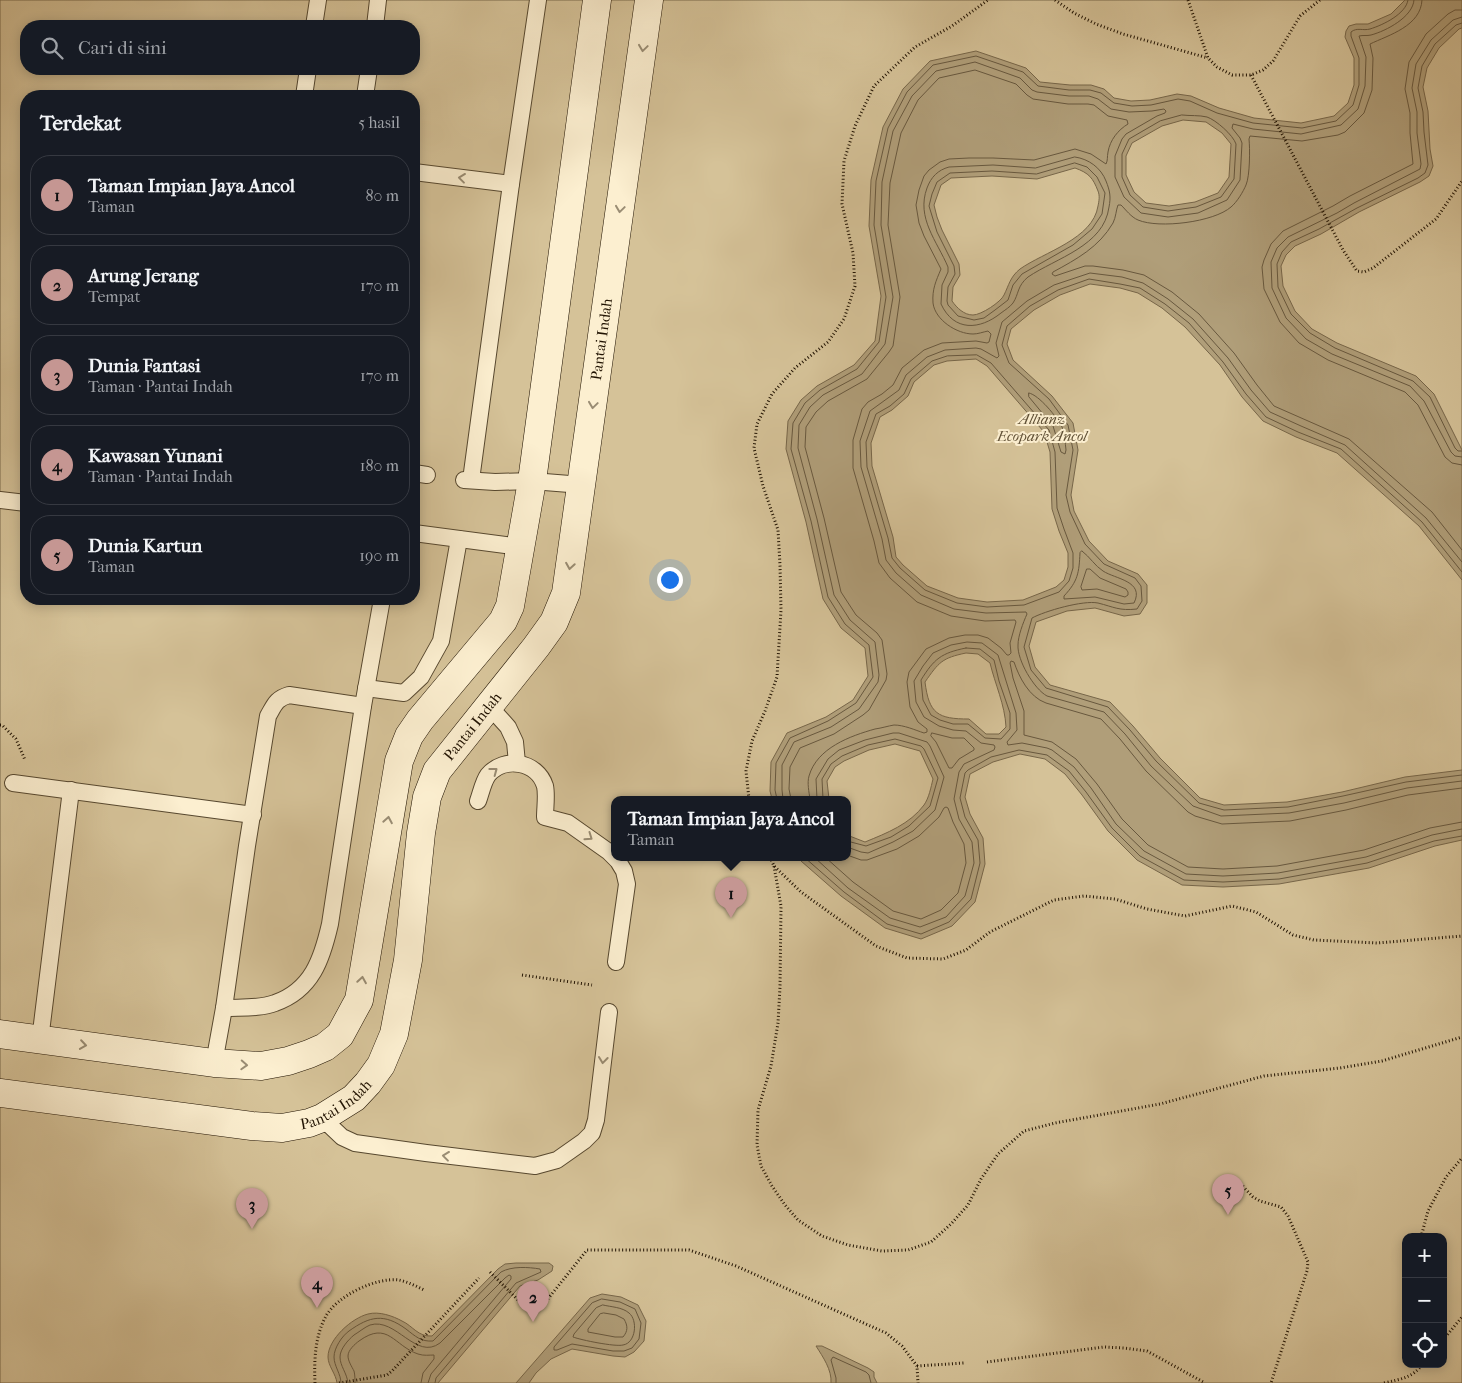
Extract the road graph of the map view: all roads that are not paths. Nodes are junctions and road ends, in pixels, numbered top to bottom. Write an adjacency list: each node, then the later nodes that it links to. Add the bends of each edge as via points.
1 (318, 0): 6 (lane)
2 (378, 0): 7 (lane)
3 (538, 0): 13 (lane)
4 (597, 0): 14 (street)
5 (650, 0): 15 (street, Pantai Indah, one-way to 15)
6 (315, 20)
7 (376, 20)
8 (307, 75): 10 (lane)
9 (368, 75): 11 (lane)
10 (305, 90)
11 (366, 90)
12 (420, 173): 13 (lane, one-way to 12)
13 (511, 184): 14 (lane, via 467,480)
14 (532, 481): 15 (lane); 20 (street)
15 (582, 485): 24 (street, Pantai Indah, one-way to 24, via 566,593 554,622)
16 (0, 500): 17 (lane)
17 (20, 502)
18 (420, 534): 19 (lane)
19 (459, 540): 20 (lane); 22 (lane, via 442,641 421,677 404,693)
20 (521, 547): 37 (street, one-way to 20, via 261,1066 288,1061 325,1047 340,1035 358,1000 399,761 405,744 420,720 503,621 510,606)
21 (381, 605): 22 (lane)
22 (366, 688): 23 (lane)
23 (363, 706): 29 (lane, via 289,695 280,698 268,716); 33 (lane, via 330,924 316,968 305,985 274,1004)
24 (489, 706): 25 (lane, via 508,728 515,742); 39 (street, Pantai Indah, via 437,771 426,797 408,960 394,1034 382,1064 354,1098)
25 (517, 763): 28 (lane, one-way to 25, via 487,776 496,768); 30 (lane, one-way to 30, via 537,774 545,786 545,817 568,823)
26 (14, 783): 27 (lane)
27 (70, 790): 29 (lane); 36 (lane)
28 (478, 801)
29 (252, 815): 33 (lane)
30 (611, 854)
31 (619, 861): 32 (lane, one-way to 32, via 627,884)
32 (616, 962)
33 (224, 1008): 37 (lane)
34 (609, 1012): 39 (lane, one-way to 39, via 592,1133 557,1160 535,1166 355,1143 342,1137)
35 (0, 1034): 36 (street)
36 (40, 1040): 37 (street, one-way to 37)
37 (214, 1062)
38 (0, 1093): 39 (street, Pantai Indah, via 252,1126 282,1128)
39 (322, 1118)

